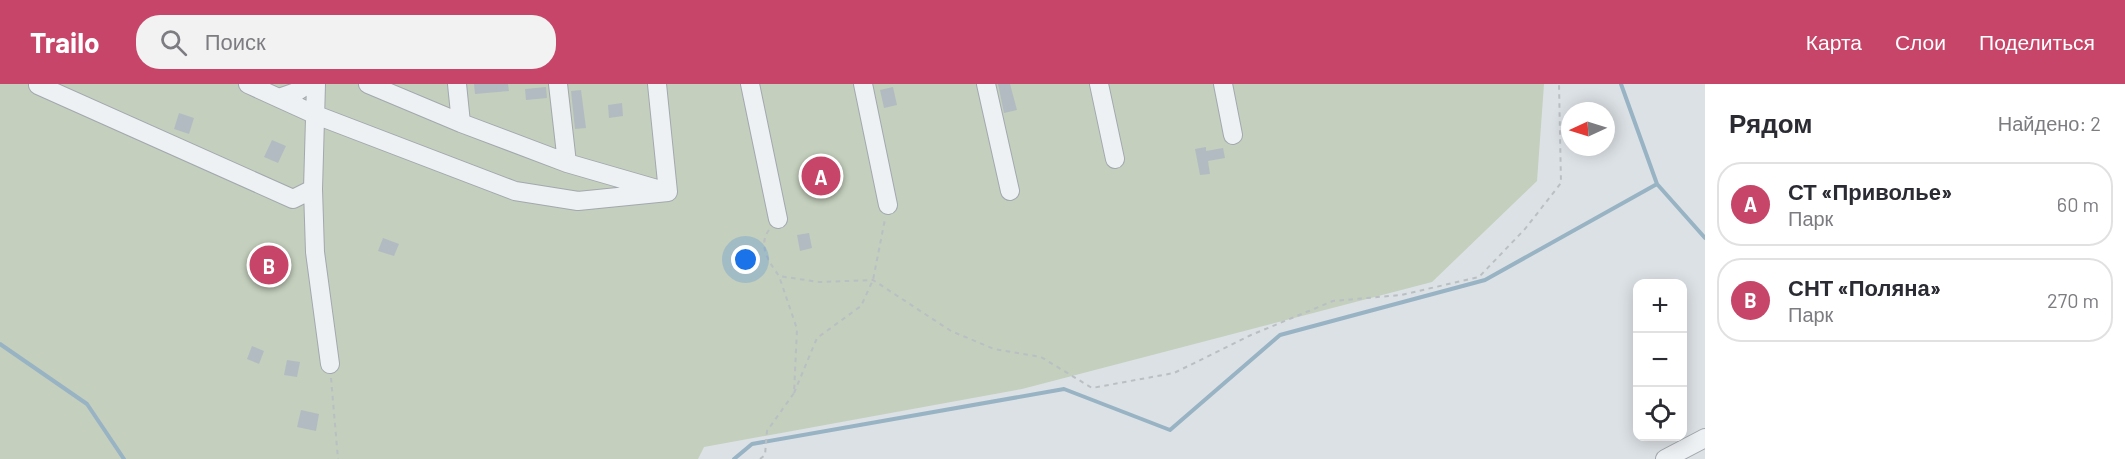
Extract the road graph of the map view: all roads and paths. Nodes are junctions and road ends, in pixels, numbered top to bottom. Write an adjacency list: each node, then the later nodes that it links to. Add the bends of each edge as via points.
1 (248, 84): 15 (street)
2 (308, 84): 15 (street)
3 (316, 84): 16 (street)
4 (368, 84): 17 (street)
5 (457, 84): 17 (street)
6 (558, 84): 20 (street)
7 (657, 84): 23 (street)
8 (750, 84): 25 (street)
9 (863, 84): 24 (street)
10 (986, 84): 22 (street)
11 (1099, 84): 19 (street)
12 (1223, 84): 18 (street)
13 (1559, 84): 27 (path, via 1561,183 1525,230 1479,277 1401,295 1333,301 1174,373 1092,388 1041,357 994,349 951,331)
14 (38, 85): 21 (street, via 293,199)
15 (279, 98): 16 (street)
16 (316, 115): 21 (street); 23 (street, via 515,191 578,201)
17 (461, 123): 20 (street)
18 (1233, 135)
19 (1114, 159)
20 (567, 163): 23 (street)
21 (313, 189): 28 (street, via 315,252)
22 (1010, 191)
23 (668, 192)
24 (888, 205): 27 (path)
25 (778, 219): 26 (path, via 765,236 765,256)
26 (779, 276): 27 (path, via 819,282); 29 (path, via 797,329)
27 (873, 280): 29 (path, via 861,306 817,338)
28 (330, 364): 31 (path)
29 (794, 393): 32 (path, via 767,431 765,455)
30 (1705, 438): 33 (street)
31 (338, 459)
32 (760, 459)
33 (1665, 459)

